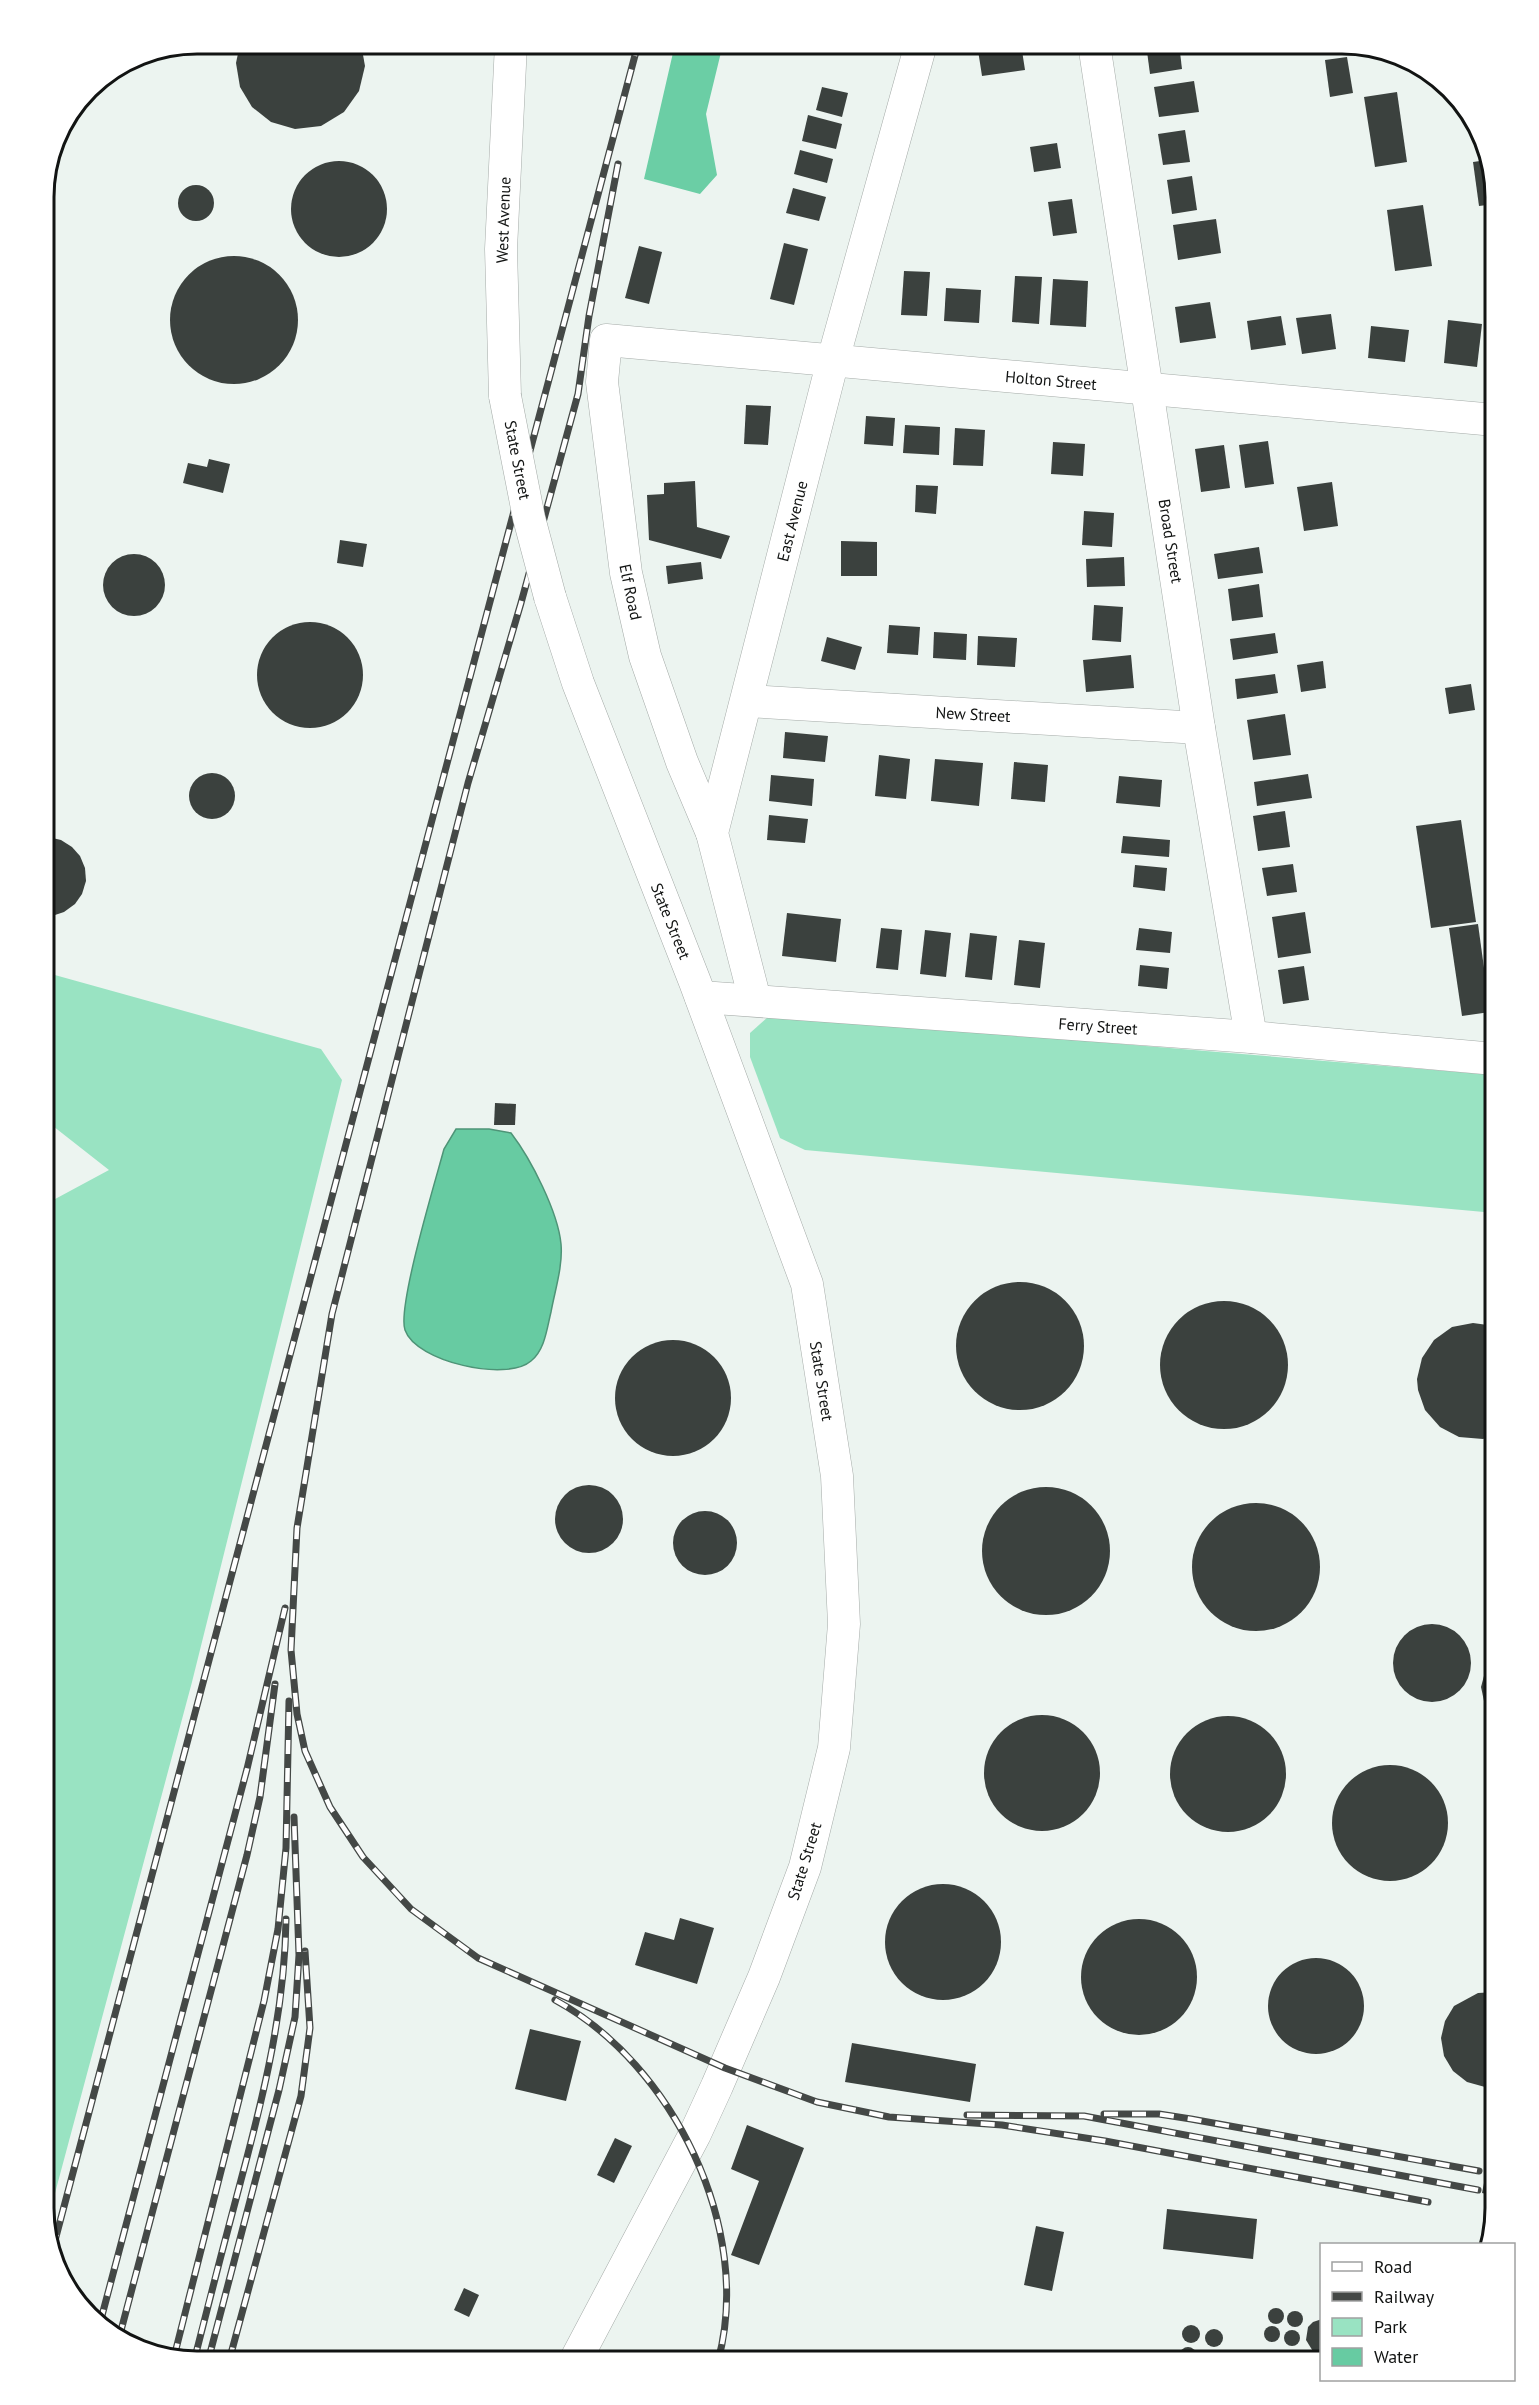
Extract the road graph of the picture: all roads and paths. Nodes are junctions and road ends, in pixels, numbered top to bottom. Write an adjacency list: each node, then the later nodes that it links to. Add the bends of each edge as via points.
1 (511, 54): 7 (street, West Avenue, via 501,249)
2 (918, 54): 5 (street, East Avenue)
3 (1096, 54): 6 (street, Broad Street)
4 (606, 340): 5 (street, Holton Street); 11 (street, Elf Road, via 602,382 626,573 645,657)
5 (833, 360): 6 (street, Holton Street); 9 (street, East Avenue)
6 (1148, 389): 8 (street, Holton Street); 10 (street, Broad Street)
7 (505, 396): 12 (street, State Street, bridge, via 529,518 578,683)
8 (1485, 419)
9 (747, 701): 10 (street, New Street); 11 (street, East Avenue)
10 (1199, 728): 14 (street, Broad Street)
11 (712, 833): 13 (street, East Avenue)
12 (701, 997): 13 (street, Ferry Street); 16 (street, State Street, via 807,1284 837,1476 844,1623 834,1748 805,1867 764,1977 695,2134)
13 (755, 1000): 14 (street, Ferry Street)
14 (1251, 1037): 15 (street, Ferry Street)
15 (1485, 1058)
16 (580, 2351)

